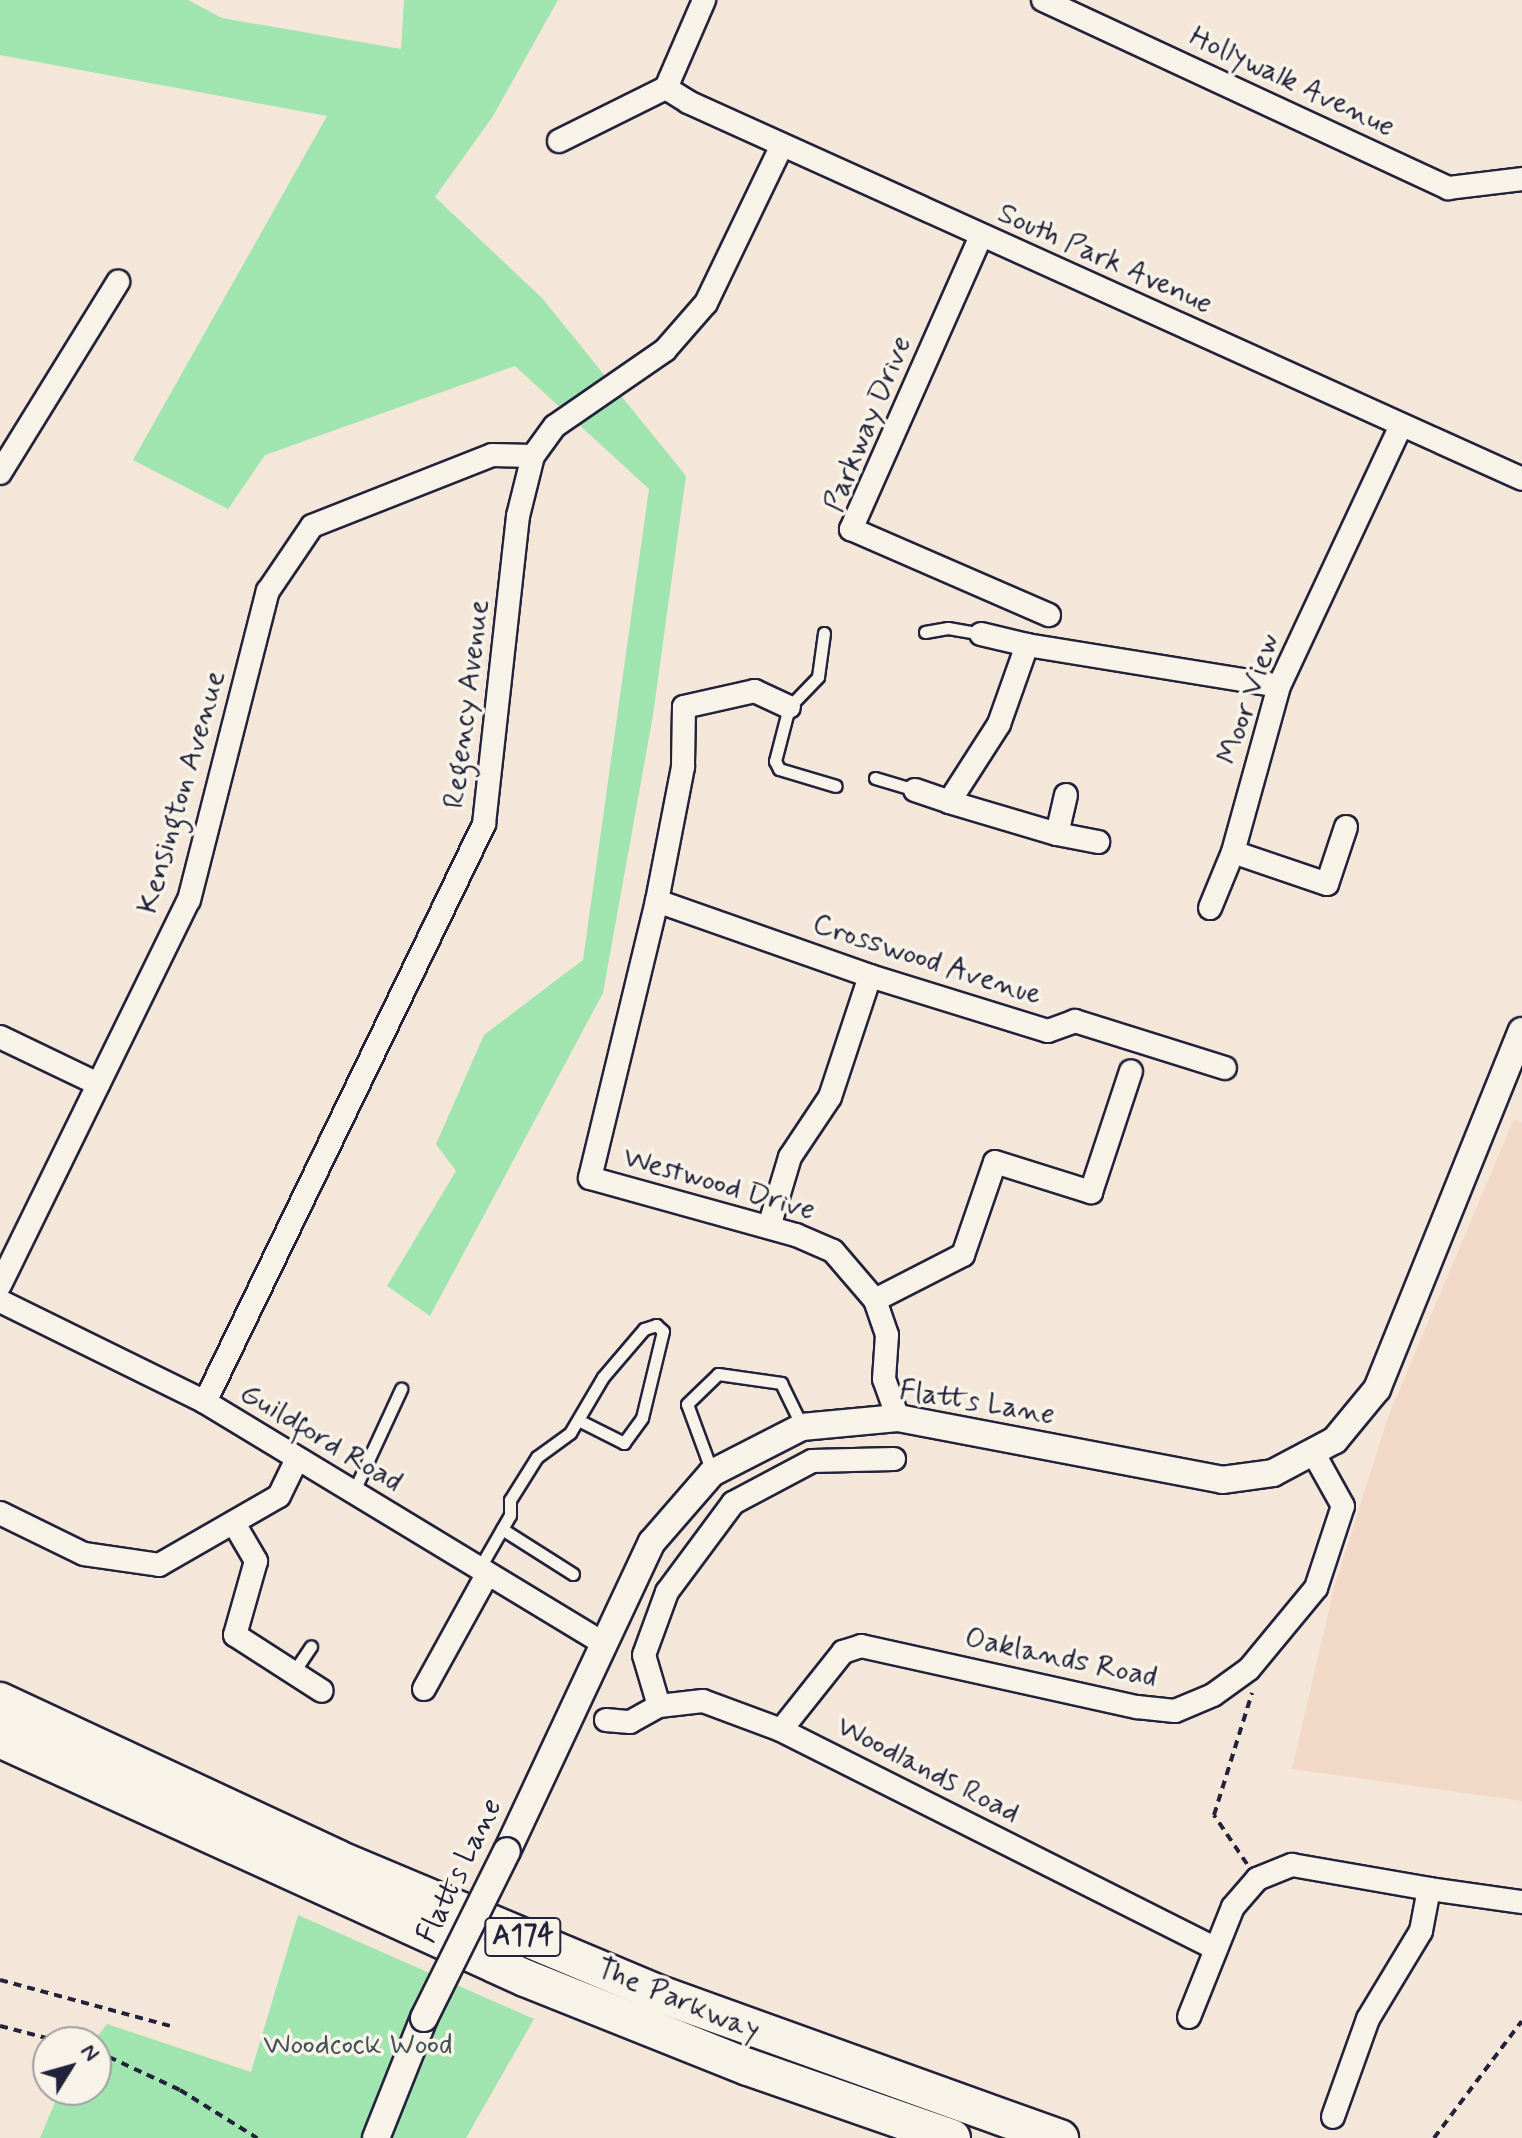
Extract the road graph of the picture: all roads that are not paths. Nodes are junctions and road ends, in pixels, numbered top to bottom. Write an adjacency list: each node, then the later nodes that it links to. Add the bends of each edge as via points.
1 (704, 0): 3 (street)
2 (1043, 0): 6 (street, Hollywalk Avenue, via 1448,188)
3 (666, 88): 4 (street); 5 (street, South Park Avenue)
4 (559, 141)
5 (782, 145): 7 (street, South Park Avenue); 10 (street, Regency Avenue, via 706,303 665,350 555,426)
6 (1522, 179)
7 (981, 236): 9 (street, South Park Avenue); 13 (street, Parkway Drive, via 851,529)
8 (118, 282): 11 (street)
9 (1401, 425): 12 (street, South Park Avenue); 18 (street, Moor View)
10 (533, 456): 36 (street, Kensington Avenue, via 492,455 312,526 268,591 189,900); 42 (street, Regency Avenue, via 518,516 484,824)
11 (0, 473)
12 (1522, 479)
13 (1049, 615)
14 (925, 632): 16 (lane, via 948,628)
15 (824, 633): 19 (lane, via 818,677)
16 (981, 634): 17 (street)
17 (1027, 645): 18 (street); 24 (street, via 999,724)
18 (1279, 686): 28 (street, Moor View)
19 (789, 707): 21 (lane, via 776,765); 29 (street, via 755,691 684,707 683,767)
20 (875, 778): 22 (lane)
21 (836, 786)
22 (915, 790): 24 (street)
23 (1066, 795): 26 (street)
24 (949, 802): 26 (street)
25 (1346, 827): 28 (street, via 1327,884)
26 (1057, 834): 27 (street)
27 (1098, 842)
28 (1233, 852): 30 (street, Moor View)
29 (657, 901): 31 (street, Crosswood Avenue); 37 (street, Westwood Drive, via 590,1178)
30 (1210, 908)
31 (870, 976): 34 (street, Crosswood Avenue, via 1048,1031 1075,1021); 37 (street, via 830,1097 790,1157)
32 (1522, 1031): 46 (street, Flatts Lane, via 1377,1389 1356,1421)
33 (0, 1037): 36 (street)
34 (1225, 1068)
35 (1131, 1071): 39 (street, via 1091,1192 995,1162 963,1255)
36 (98, 1084): 38 (street, Kensington Avenue)
37 (769, 1227): 39 (street, Westwood Drive, via 833,1251)
38 (0, 1285)
39 (875, 1300): 43 (street, Westwood Drive, via 887,1335 884,1379)
40 (0, 1301): 42 (street, Guildford Road)
41 (401, 1389): 50 (lane)
42 (205, 1402): 47 (street, Guildford Road)
43 (898, 1418): 45 (street, Flatts Lane); 46 (street, Flatts Lane, via 1222,1480 1273,1473)
44 (578, 1420): 44 (lane, via 603,1377 644,1329 656,1325 663,1331 642,1418 624,1443); 54 (lane, via 562,1440 537,1457 510,1500)
45 (802, 1427): 49 (street, Flatts Lane); 49 (lane, via 781,1383 718,1374 687,1404)
46 (1314, 1454): 66 (street, Oaklands Road, via 1343,1506 1316,1588 1249,1669 1213,1695 1175,1711 861,1646 843,1652)
47 (297, 1459): 50 (street, Guildford Road); 53 (street, via 279,1496)
48 (894, 1459): 55 (street, via 812,1461 733,1503)
49 (712, 1473): 51 (street, Flatts Lane)
50 (353, 1493): 56 (street, Guildford Road)
51 (678, 1512): 55 (street); 58 (street, Flatts Lane, via 652,1542)
52 (0, 1513): 53 (street, via 84,1554 159,1565)
53 (235, 1525): 60 (street, via 256,1561 235,1635)
54 (502, 1529): 56 (lane); 57 (lane)
55 (708, 1537): 64 (street, via 667,1592 644,1655)
56 (483, 1572): 58 (street, Guildford Road); 61 (street)
57 (573, 1574)
58 (602, 1642): 73 (street, Flatts Lane, bridge, via 424,2018)
59 (311, 1646): 60 (lane)
60 (293, 1673): 62 (street)
61 (424, 1689)
62 (322, 1691)
63 (0, 1701): 75 (highway, The Parkway / A174, via 336,1858 652,1991)
64 (659, 1706): 65 (street, Woodlands Road, via 630,1722); 66 (street, Woodlands Road, via 703,1701)
65 (606, 1720)
66 (781, 1730): 70 (street, Woodlands Road)
67 (0, 1739): 74 (highway, The Parkway / A174, via 525,1978 748,2067)
68 (1429, 1889): 69 (street); 70 (street, via 1292,1865 1257,1879 1233,1907); 72 (street, via 1421,1931 1368,2019)
69 (1522, 1902)
70 (1213, 1947): 71 (street)
71 (1189, 2017)
72 (1333, 2117)
73 (376, 2138)
74 (952, 2138)
75 (1060, 2138)

